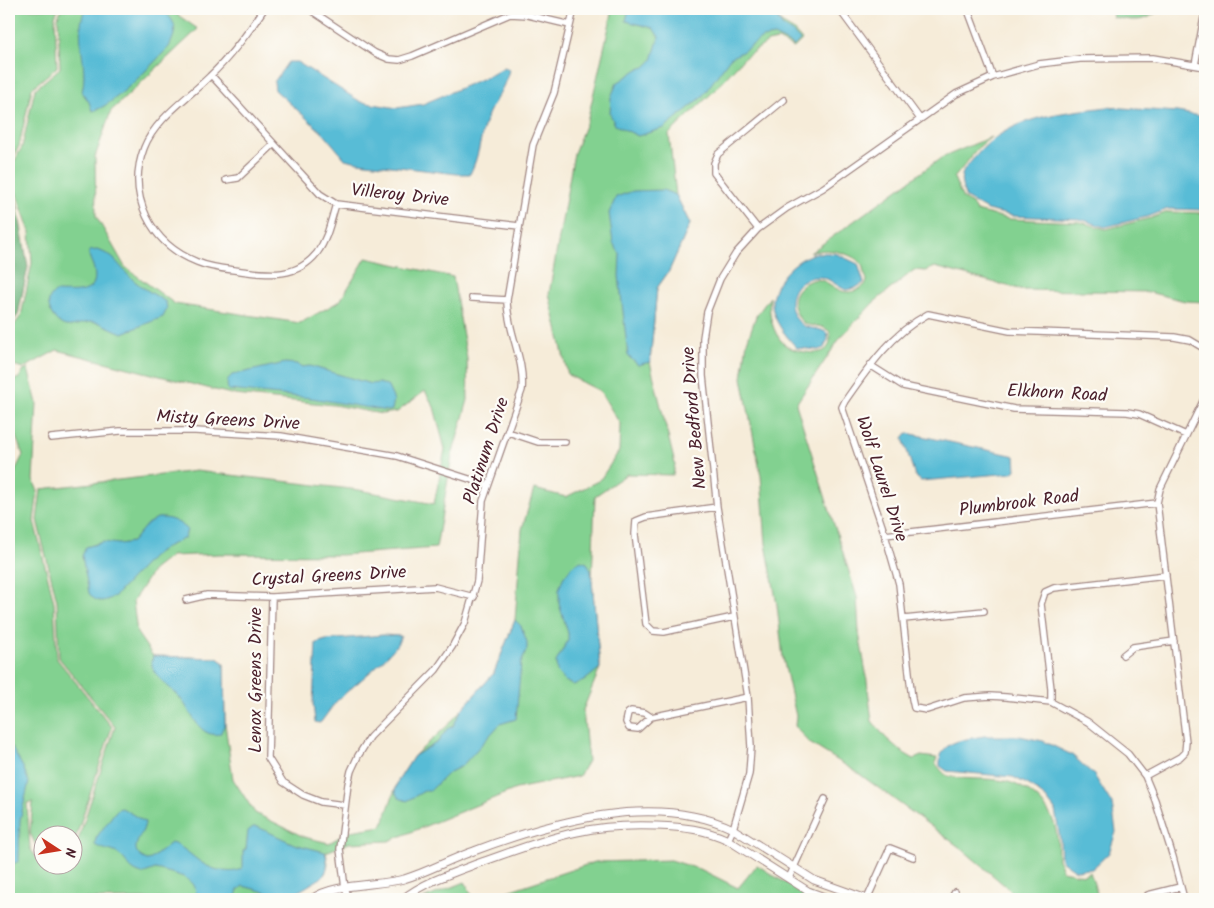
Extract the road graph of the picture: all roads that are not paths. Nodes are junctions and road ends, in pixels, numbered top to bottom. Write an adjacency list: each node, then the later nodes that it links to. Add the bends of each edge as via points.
1 (264, 9): 10 (street, via 244,39)
2 (309, 9): 7 (street, via 375,53 399,60 510,14)
3 (574, 9): 7 (street, Platinum Drive)
4 (839, 9): 13 (street)
5 (969, 9): 11 (street)
6 (1205, 12): 8 (street)
7 (570, 25): 17 (street, Platinum Drive, via 554,93 532,145)
8 (1195, 66): 9 (street, New Bedford Drive); 11 (street, New Bedford Drive, via 1153,58 1080,59 1039,64)
9 (1205, 68)
10 (211, 75): 14 (street, Villeroy Drive); 16 (street, via 162,119 144,147 138,172 139,196 149,224 162,240 178,253 214,268 269,275 287,273 316,254 326,238)
11 (994, 77): 13 (street, New Bedford Drive, via 956,94)
12 (784, 100): 18 (street, via 718,154 714,163 714,174)
13 (920, 120): 18 (street, New Bedford Drive)
14 (274, 144): 15 (street, via 238,178); 16 (street, Villeroy Drive, via 320,194)
15 (226, 180)
16 (336, 204): 17 (street, Villeroy Drive)
17 (519, 226): 20 (street, Platinum Drive)
18 (758, 229): 30 (street, New Bedford Drive, via 720,278 707,312 702,338 703,376)
19 (472, 298): 20 (street)
20 (507, 300): 24 (street, Platinum Drive, via 523,382)
21 (1205, 349): 22 (street, Wolf Laurel Drive, via 1190,340 1174,337 1010,331 928,314 883,349)
22 (870, 365): 25 (street, Elkhorn Road, via 903,386 1014,409 1139,414); 31 (street, Wolf Laurel Drive, via 842,407)
23 (1205, 397): 25 (street)
24 (508, 432): 27 (street, via 538,442); 28 (street, Platinum Drive)
25 (1186, 435): 29 (street, via 1160,489)
26 (51, 438): 28 (street, Misty Greens Drive, via 120,431 281,436 398,456)
27 (565, 442)
28 (488, 485): 34 (street, Platinum Drive, via 482,506 479,569)
29 (1157, 503): 31 (street, Plumbrook Road); 32 (street)
30 (718, 507): 37 (street, New Bedford Drive); 37 (street, via 646,516 636,521 646,624 653,631 664,632)
31 (885, 535): 38 (street, Wolf Laurel Drive, via 899,584)
32 (1166, 575): 39 (street); 42 (street, via 1054,588 1045,592 1041,604)
33 (272, 597): 34 (street, Crystal Greens Drive, via 434,587); 35 (street, Crystal Greens Drive, via 207,595); 46 (street, Lenox Greens Drive, via 268,758 283,782 303,795 321,802)
34 (474, 597): 46 (street, Platinum Drive, via 465,623 444,659 361,750 351,771)
35 (186, 600)
36 (984, 610): 38 (street)
37 (734, 617): 41 (street, New Bedford Drive)
38 (904, 619): 42 (street, Wolf Laurel Drive, via 914,708 926,710 964,698 990,696)
39 (1174, 641): 40 (street, via 1133,647); 44 (street, via 1185,752 1180,758)
40 (1123, 655)
41 (748, 697): 43 (street); 47 (street, New Bedford Drive, via 751,747 748,774)
42 (1051, 702): 44 (street, Wolf Laurel Drive, via 1110,738)
43 (651, 717)
44 (1145, 776): 54 (street, Wolf Laurel Drive)
45 (825, 800): 51 (street)
46 (345, 805): 55 (street, Platinum Drive, via 340,849)
47 (733, 829): 48 (street, New Bedford Drive); 50 (street, via 683,815 646,812 600,816 528,831); 51 (street)
48 (728, 840): 52 (street, via 682,827 608,827 530,845); 53 (street)
49 (913, 857): 62 (street, via 890,848)
50 (457, 858): 52 (street); 55 (street, via 405,878)
51 (795, 867): 53 (street); 62 (street, via 814,880)
52 (462, 870): 60 (street, via 413,891)
53 (789, 878): 61 (street, via 808,891)
54 (1180, 887): 57 (street); 64 (street, Wolf Laurel Drive)
55 (345, 888): 58 (street, via 324,892); 59 (street, Platinum Drive)
56 (955, 892): 63 (street)
57 (1148, 895)
58 (312, 899)
59 (349, 899)
60 (403, 899)
61 (830, 899)
62 (867, 899)
63 (951, 899)
64 (1184, 899)

